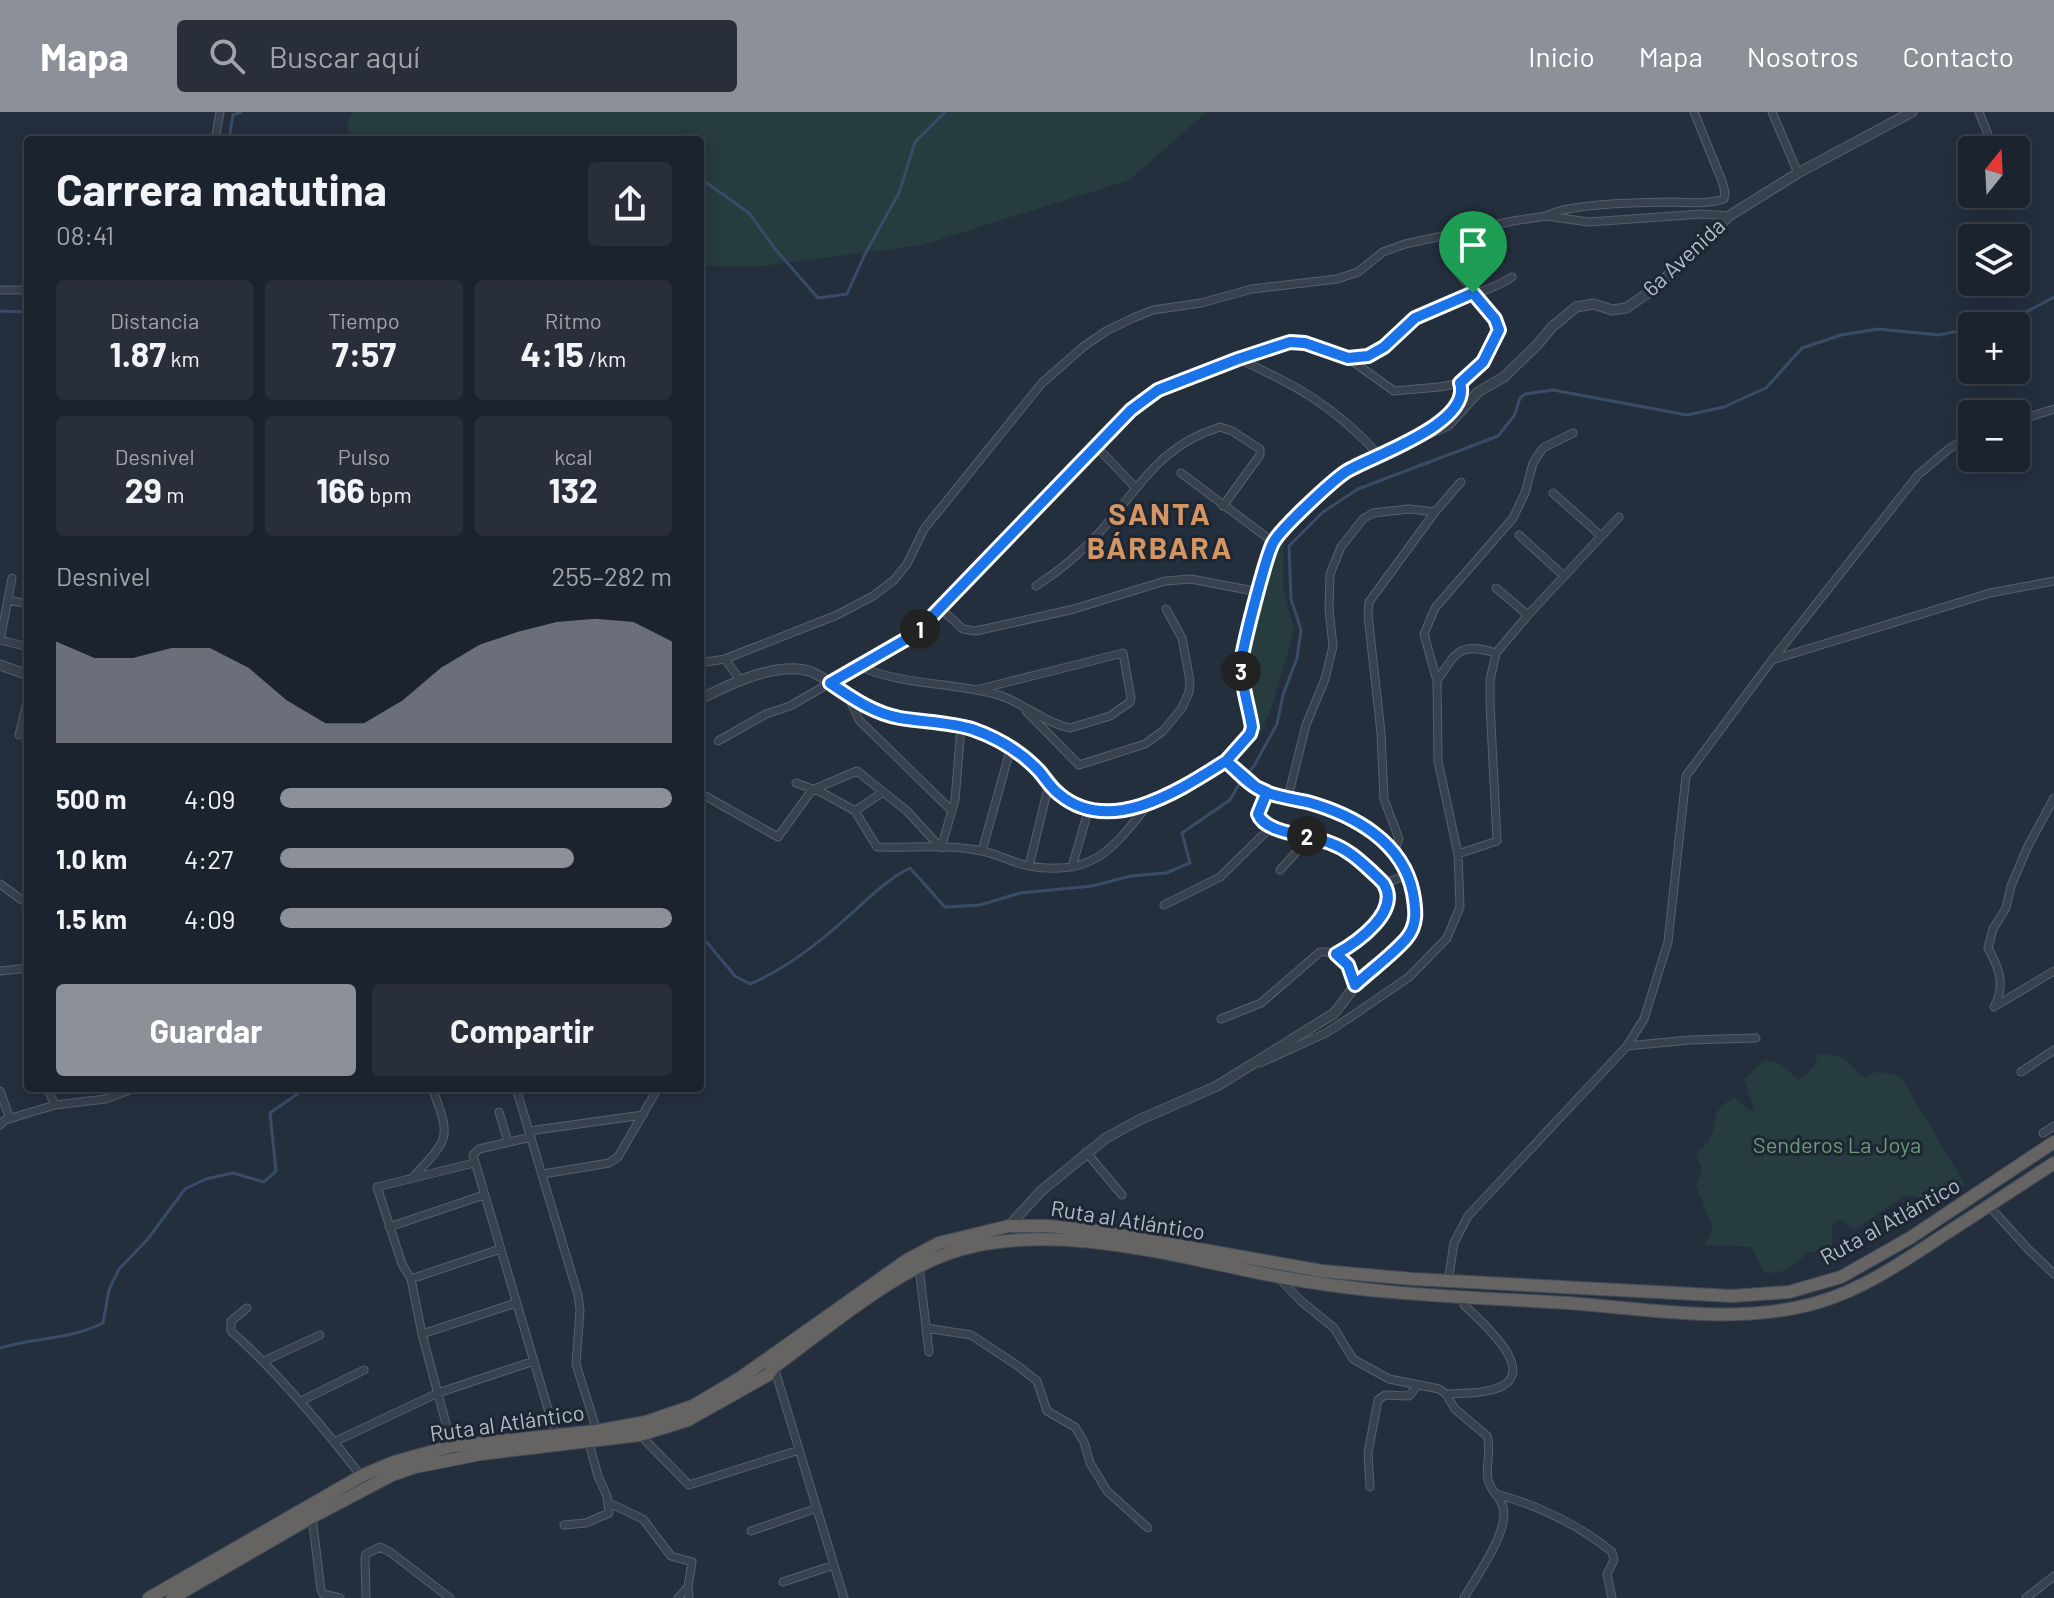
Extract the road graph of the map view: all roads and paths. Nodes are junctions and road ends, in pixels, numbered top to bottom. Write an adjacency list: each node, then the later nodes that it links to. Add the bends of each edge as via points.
1 (220, 112): 6 (street)
2 (1694, 112): 9 (street, via 1725,192 1724,199)
3 (1772, 112): 8 (street)
4 (1912, 112): 8 (street, 6a Avenida)
5 (1979, 112): 7 (street)
6 (216, 136)
7 (1988, 136)
8 (1798, 173): 10 (street, 6a Avenida)
9 (1713, 203): 10 (street); 11 (street, via 1587,208)
10 (1724, 215): 11 (street, via 1589,222); 23 (street, 6a Avenida, via 1654,289 1626,308 1576,307 1504,377 1478,392 1458,416)
11 (1546, 216): 51 (street, via 1405,244 1337,279 1178,304 1106,331 1042,383 924,529 894,580 837,615)
12 (1456, 270): 16 (street)
13 (1512, 277): 16 (street, via 1494,289)
14 (0, 290): 15 (street)
15 (24, 290)
16 (1473, 293): 17 (street, via 1415,318 1368,356); 19 (street, via 1499,330 1483,362)
17 (1348, 358): 18 (street, via 1290,342); 19 (street, via 1394,391)
18 (1238, 359): 25 (street, via 1158,390); 26 (street, via 1315,397)
19 (1460, 383): 23 (street, via 1463,391 1454,409)
20 (2054, 409): 21 (street)
21 (2030, 417)
22 (1573, 433): 58 (street, via 1543,448 1513,518 1435,608 1424,634)
23 (1415, 440): 26 (street, 6a Avenida)
24 (1958, 443): 52 (street, via 1918,475)
25 (1096, 446): 29 (street); 45 (street)
26 (1379, 455): 36 (street, 6a Avenida, via 1330,483)
27 (1181, 473): 31 (street)
28 (1461, 482): 32 (street)
29 (1135, 487): 31 (street, via 1167,455 1220,427 1260,449); 40 (street, via 1080,553)
30 (1553, 493): 35 (street)
31 (1223, 506): 36 (street)
32 (1435, 512): 76 (street, via 1373,513 1334,560 1329,609 1333,646); 86 (street, via 1369,602 1384,799 1399,839)
33 (1619, 517): 35 (street)
34 (1519, 535): 37 (street)
35 (1601, 536): 37 (street)
36 (1273, 542): 42 (street, 6a Avenida)
37 (1564, 576): 47 (street)
38 (12, 578): 43 (street)
39 (2054, 581): 52 (street, via 1990,593)
40 (1036, 586)
41 (1496, 588): 47 (street)
42 (1259, 592): 45 (street, via 1198,580 1165,581 976,631 963,629); 69 (street, 6a Avenida, via 1241,667 1252,727)
43 (8, 600): 44 (street); 48 (street)
44 (24, 603)
45 (940, 608): 55 (street, via 915,634)
46 (1166, 609): 63 (street, via 1182,638 1190,686 1182,708 1154,739 1079,765)
47 (1528, 615): 50 (street)
48 (0, 641): 49 (street)
49 (24, 646)
50 (1496, 653): 58 (street, via 1464,648); 87 (street, via 1490,703 1497,841)
51 (725, 659): 53 (street); 57 (street)
52 (1772, 660): 103 (street, via 1686,776 1668,942 1644,1019)
53 (704, 662)
54 (0, 665): 56 (street)
55 (859, 666): 59 (street); 60 (street, via 906,681)
56 (24, 674)
57 (740, 680): 59 (street, via 800,669); 62 (street)
58 (1437, 681): 87 (street, via 1438,761)
59 (830, 683): 61 (street); 67 (street)
60 (976, 690): 63 (street); 63 (street, via 1123,653 1130,702 1110,716 1070,728)
61 (848, 696): 65 (street, via 897,718); 81 (street, via 859,720)
62 (704, 697)
63 (1022, 706)
64 (24, 714): 66 (street)
65 (961, 727): 68 (street); 81 (street)
66 (19, 735)
67 (718, 741)
68 (1011, 747): 71 (street); 85 (street)
69 (1229, 764): 74 (street); 78 (street, 6a Avenida)
70 (796, 783): 72 (street)
71 (1049, 784): 79 (street, via 1073,804); 88 (street)
72 (812, 790): 73 (street, via 857,771); 75 (street, via 778,837); 80 (street)
73 (883, 792): 80 (street); 84 (street)
74 (1267, 792): 76 (street); 82 (street, via 1258,817)
75 (704, 795)
76 (1288, 797): 86 (street, via 1350,817)
77 (2054, 798): 99 (street, via 1990,938 1988,948 2002,994 1994,1007)
78 (1149, 803): 79 (street, 6a Avenida, via 1128,810); 89 (street, via 1115,846)
79 (1089, 808): 89 (street)
80 (855, 811): 84 (street, via 877,847)
81 (952, 811): 84 (street)
82 (1271, 827): 83 (street); 95 (street, via 1220,877)
83 (1310, 837): 90 (street); 93 (street, via 1354,855)
84 (941, 848): 85 (street)
85 (982, 851): 88 (street)
86 (1394, 852): 91 (street)
87 (1458, 854): 105 (street, via 1460,907 1447,938 1409,977 1339,1024)
88 (1029, 866): 89 (street)
89 (1072, 867)
90 (1280, 870)
91 (1409, 874): 93 (street); 100 (street, via 1417,916 1407,938)
92 (0, 884): 94 (street)
93 (1384, 884): 96 (street, via 1386,907 1371,929)
94 (22, 900)
95 (1164, 905)
96 (1336, 954): 100 (street, via 1348,965); 101 (street, via 1320,952 1261,1003)
97 (24, 968): 98 (street)
98 (0, 971)
99 (2054, 971)
100 (1355, 985): 105 (street, via 1333,1014)
101 (1221, 1019)
102 (1756, 1038): 103 (street)
103 (1627, 1046): 140 (street, via 1468,1216 1454,1243)
104 (2054, 1050): 106 (street)
105 (1250, 1068): 125 (street, via 1139,1120)
106 (2021, 1072)
107 (0, 1091): 118 (street)
108 (49, 1092): 115 (street)
109 (106, 1092): 114 (street)
110 (125, 1092): 114 (street)
111 (434, 1092): 129 (street, via 445,1137)
112 (520, 1092): 122 (street)
113 (656, 1092): 117 (street)
114 (109, 1098): 115 (street)
115 (55, 1105): 118 (street)
116 (499, 1112): 123 (street)
117 (643, 1115): 122 (street); 128 (street, via 609,1163)
118 (10, 1119): 119 (street)
119 (0, 1125)
120 (2054, 1126): 121 (street)
121 (2043, 1133)
122 (530, 1134): 123 (street); 128 (street)
123 (508, 1142): 126 (street, via 479,1149)
124 (2054, 1142): 140 (highway, Ruta al Atlántico, via 1910,1238 1841,1277 1789,1292 1732,1296)
125 (1086, 1152): 131 (street); 133 (street)
126 (474, 1163): 129 (street); 130 (street)
127 (2054, 1163): 132 (highway, Ruta al Atlántico)
128 (543, 1174): 156 (street, via 578,1295 576,1364)
129 (413, 1178): 134 (street, via 377,1187)
130 (484, 1195): 134 (street); 135 (street)
131 (1122, 1195)
132 (1989, 1206): 137 (street); 141 (highway, Ruta al Atlántico, via 1857,1288 1778,1311 1726,1314)
133 (1009, 1226): 140 (highway, Ruta al Atlántico, via 1091,1230 1322,1271); 156 (highway, Ruta al Atlántico, via 939,1243 907,1260 693,1406)
134 (389, 1227): 139 (street)
135 (500, 1249): 139 (street); 142 (street)
136 (919, 1267): 138 (highway, Ruta al Atlántico, via 988,1243 1039,1238); 144 (street); 150 (highway, Ruta al Atlántico)
137 (2054, 1274)
138 (1278, 1277): 141 (highway, Ruta al Atlántico); 152 (street, via 1334,1328 1353,1359 1389,1379)
139 (411, 1279): 145 (street)
140 (1448, 1282)
141 (1462, 1298): 154 (street, via 1505,1348 1512,1367 1502,1386)
142 (516, 1303): 145 (street); 149 (street)
143 (247, 1308): 148 (street, via 231,1321 231,1331)
144 (926, 1328): 147 (street); 170 (street, via 971,1335 1037,1381 1047,1411 1075,1427 1107,1491)
145 (422, 1334): 153 (street)
146 (320, 1335): 148 (street)
147 (929, 1352)
148 (264, 1361): 155 (street)
149 (534, 1361): 153 (street); 158 (street)
150 (774, 1367): 157 (highway, Ruta al Atlántico, via 688,1420); 162 (street)
151 (364, 1370): 155 (street)
152 (1418, 1385): 154 (street); 164 (street, via 1409,1396 1385,1395 1378,1400 1368,1453)
153 (438, 1393): 159 (street); 161 (street)
154 (1446, 1394): 165 (street, via 1455,1409 1487,1436 1487,1478)
155 (301, 1401): 159 (street)
156 (597, 1431): 158 (highway, Ruta al Atlántico)
157 (640, 1435): 160 (highway, Ruta al Atlántico); 162 (street, via 689,1485)
158 (556, 1436): 161 (highway, Ruta al Atlántico)
159 (334, 1442): 163 (street)
160 (589, 1443): 166 (street); 168 (highway, Ruta al Atlántico, via 415,1467)
161 (452, 1446): 163 (highway, Ruta al Atlántico)
162 (799, 1450): 167 (street)
163 (361, 1476): 176 (highway, Ruta al Atlántico)
164 (1370, 1487)
165 (1496, 1494): 184 (street, via 1504,1510 1502,1528); 185 (street, via 1568,1523 1612,1552 1607,1574)
166 (609, 1503): 169 (street, via 606,1516); 175 (street, via 643,1519 671,1556 692,1562)
167 (817, 1508): 171 (street); 172 (street)
168 (312, 1517): 177 (highway, Ruta al Atlántico); 178 (street, via 321,1590)
169 (564, 1525)
170 (1148, 1528)
171 (751, 1531)
172 (834, 1565): 174 (street); 183 (street)
173 (2054, 1576): 186 (street)
174 (783, 1582)
175 (688, 1587): 181 (street); 182 (street)
176 (149, 1598)
177 (172, 1598)
178 (338, 1598)
179 (366, 1598): 180 (street, via 366,1554 380,1547)
180 (450, 1598)
181 (678, 1598)
182 (689, 1598)
183 (844, 1598)
184 (1464, 1598)
185 (1612, 1598)
186 (2026, 1598)

